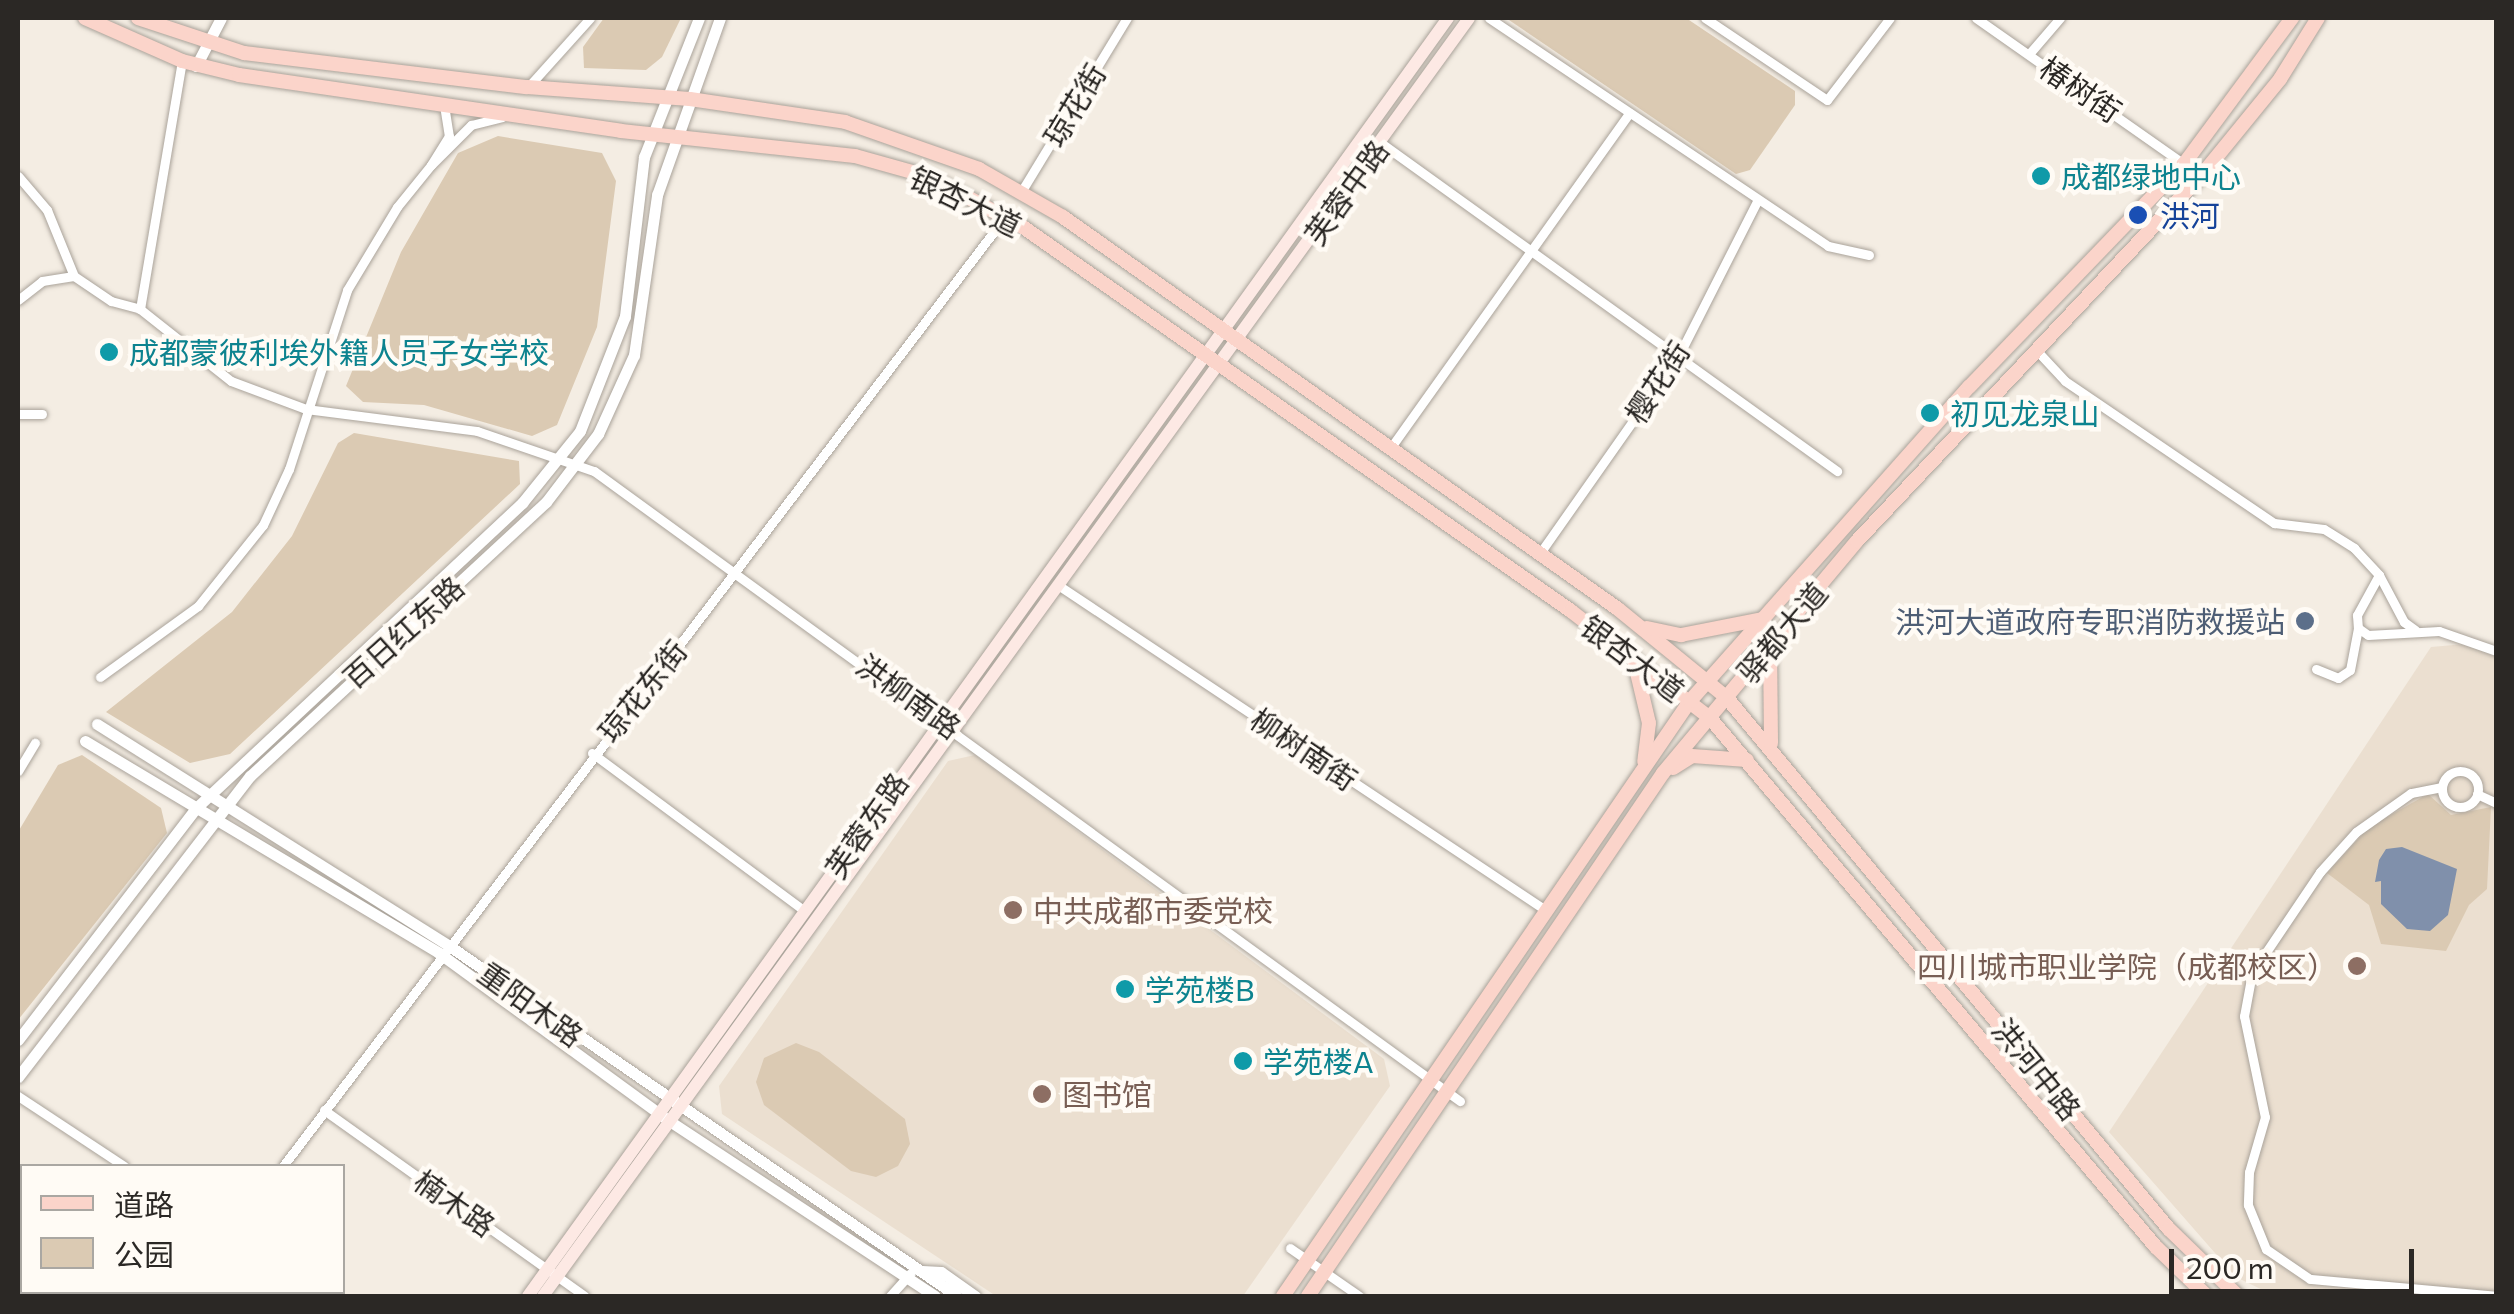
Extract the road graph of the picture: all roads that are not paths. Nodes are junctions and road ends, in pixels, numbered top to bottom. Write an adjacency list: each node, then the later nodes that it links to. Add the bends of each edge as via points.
1 (84, 18): 19 (main road, 银杏大道)
2 (138, 18): 17 (main road, 银杏大道)
3 (221, 18): 17 (street)
4 (590, 18): 20 (street)
5 (699, 18): 21 (street, 百日红东路)
6 (720, 18): 22 (street, 百日红东路)
7 (1128, 18): 32 (street, 琼花街)
8 (1448, 18): 40 (main road, 芙蓉中路)
9 (1469, 18): 28 (main road, 芙蓉中路)
10 (1489, 18): 24 (street)
11 (1704, 18): 12 (street, via 1827,100)
12 (1890, 18)
13 (1976, 18): 18 (street, 椿树街)
14 (2060, 18): 18 (street)
15 (2292, 18): 29 (main road, 驿都大道)
16 (2318, 18): 43 (main road, 驿都大道, via 2280,79 2201,176)
17 (207, 42): 19 (street); 20 (main road, 银杏大道)
18 (2029, 54): 29 (street, 椿树街)
19 (189, 63): 23 (main road, 银杏大道); 39 (street)
20 (528, 88): 21 (main road, 银杏大道)
21 (666, 97): 22 (main road, 银杏大道); 26 (street, 百日红东路)
22 (690, 99): 27 (street, 百日红东路); 32 (main road, 银杏大道, via 897,136)
23 (443, 102): 25 (main road, 银杏大道); 30 (street, via 449,136)
24 (1630, 113): 33 (street); 35 (street)
25 (509, 116): 26 (main road, 银杏大道); 30 (street, via 471,125)
26 (653, 134): 27 (main road, 银杏大道); 50 (street, 百日红东路, via 637,192 618,341 606,379)
27 (680, 136): 34 (main road, 银杏大道, via 855,156 930,177); 51 (street, 百日红东路, via 657,195 634,355 617,402)
28 (1381, 142): 35 (street); 41 (main road, 芙蓉中路)
29 (2184, 164): 57 (main road, 驿都大道, via 1970,386)
30 (431, 165): 46 (street, via 397,206 347,290)
31 (18, 176): 37 (street, via 47,210)
32 (1022, 192): 40 (main road, 银杏大道)
33 (1757, 201): 36 (street, via 1828,246); 44 (street, 樱花街)
34 (1005, 217): 42 (main road, 银杏大道); 54 (street, 琼花东街)
35 (1532, 250): 44 (street); 49 (street)
36 (1870, 255)
37 (74, 276): 38 (street, via 42,281); 39 (street, 洪柳南路, via 111,301)
38 (18, 300)
39 (140, 309): 46 (street, 洪柳南路, via 231,381)
40 (1225, 325): 41 (main road, 银杏大道); 42 (main road, 芙蓉中路)
41 (1242, 337): 45 (main road, 芙蓉中路); 49 (main road, 银杏大道)
42 (1204, 353): 45 (main road, 银杏大道); 70 (main road, 芙蓉东路)
43 (2039, 353): 55 (street, via 2065,381 2274,523 2339,536); 61 (main road, 驿都大道, via 1857,541)
44 (1679, 355): 52 (street); 53 (street, 樱花街)
45 (1222, 366): 56 (main road, 芙蓉东路); 63 (main road, 银杏大道)
46 (306, 409): 50 (street, 洪柳南路, via 477,431); 65 (street, via 280,494 239,560 198,606)
47 (18, 414): 48 (street)
48 (42, 414)
49 (1389, 450): 53 (main road, 银杏大道)
50 (561, 458): 51 (street, 洪柳南路); 83 (street, 百日红东路, via 522,503)
51 (578, 463): 54 (street, 洪柳南路); 85 (street, 百日红东路, via 546,502 364,666)
52 (1838, 471)
53 (1540, 553): 58 (main road, 银杏大道)
54 (737, 573): 70 (street, 洪柳南路); 76 (street, 琼花东街)
55 (2379, 575): 59 (street, via 2357,615); 60 (street)
56 (1061, 587): 72 (main road, 芙蓉东路); 89 (street, 柳树南街)
57 (1763, 619): 58 (main road, via 1681,635); 66 (main road, 驿都大道)
58 (1640, 626): 66 (main road, 银杏大道)
59 (2358, 628): 60 (street, via 2368,635); 64 (street, via 2350,670 2325,678)
60 (2415, 630): 62 (street, via 2453,634)
61 (1770, 644): 67 (main road, 驿都大道); 75 (main road)
62 (2496, 651)
63 (1633, 656): 68 (main road, 银杏大道); 79 (main road, via 1649,723)
64 (2316, 669)
65 (100, 677)
66 (1708, 682): 67 (main road, 银杏大道); 68 (main road, 驿都大道)
67 (1727, 698): 69 (main road, 驿都大道); 75 (main road, 洪河中路)
68 (1690, 701): 69 (main road, 银杏大道); 79 (main road, 驿都大道)
69 (1710, 718): 77 (main road, 洪河中路); 80 (main road, 驿都大道)
70 (942, 719): 72 (street, 洪柳南路); 88 (main road, 芙蓉东路)
71 (97, 724): 83 (street, 重阳木路)
72 (954, 728): 93 (street, 洪柳南路); 98 (main road, 芙蓉东路)
73 (84, 741): 86 (street, 重阳木路)
74 (35, 743): 78 (street)
75 (1771, 744): 118 (main road, 洪河中路, via 2169,1229)
76 (592, 753): 88 (street); 90 (street, 琼花东街)
77 (1752, 762): 80 (main road, via 1692,756); 117 (main road, 洪河中路, via 2156,1247)
78 (18, 770)
79 (1642, 770): 89 (main road, 驿都大道)
80 (1663, 773): 94 (main road, 驿都大道)
81 (2442, 787): 82 (street, via 2454,807 2467,806); 82 (street, via 2451,773 2462,771 2476,781); 119 (street, via 2410,792 2356,832 2320,872 2252,973 2244,1016 2265,1118 2249,1172 2248,1205 2266,1248 2310,1279)
82 (2477, 794): 84 (street)
83 (206, 797): 85 (street, 重阳木路); 86 (street, 百日红东路)
84 (2496, 802)
85 (223, 807): 87 (street, 百日红东路); 90 (street, 重阳木路)
86 (195, 809): 87 (street, 重阳木路); 91 (street, 百日红东路)
87 (211, 821): 90 (street, 重阳木路); 92 (street, 百日红东路)
88 (805, 911): 98 (main road, 芙蓉东路)
89 (1547, 911): 93 (main road, 驿都大道)
90 (443, 949): 97 (street, 琼花东街); 98 (street, 重阳木路)
91 (18, 1040)
92 (18, 1077)
93 (1432, 1079): 94 (street, 洪柳南路); 102 (main road, 驿都大道)
94 (1447, 1090): 96 (street, 洪柳南路); 103 (main road, 驿都大道)
95 (18, 1096): 99 (street)
96 (1460, 1101)
97 (324, 1110): 100 (street, 琼花东街); 104 (street, 楠木路)
98 (670, 1112): 104 (main road, 芙蓉东路); 105 (street, 重阳木路)
99 (121, 1164)
100 (284, 1164)
101 (1290, 1248): 102 (street)
102 (1308, 1260): 103 (street); 114 (main road, 驿都大道)
103 (1325, 1272): 115 (main road, 驿都大道); 116 (street)
104 (553, 1273): 106 (main road, 芙蓉东路); 107 (main road, 芙蓉东路); 108 (street, 楠木路)
105 (914, 1274): 109 (street); 110 (street); 111 (street, 重阳木路); 112 (street, 重阳木路); 113 (street, via 940,1272)
106 (528, 1296)
107 (543, 1296)
108 (585, 1296)
109 (890, 1296)
110 (923, 1296)
111 (936, 1296)
112 (957, 1296)
113 (975, 1296)
114 (1282, 1296)
115 (1308, 1296)
116 (1359, 1296)
117 (2207, 1296)
118 (2238, 1296)
119 (2496, 1296)

